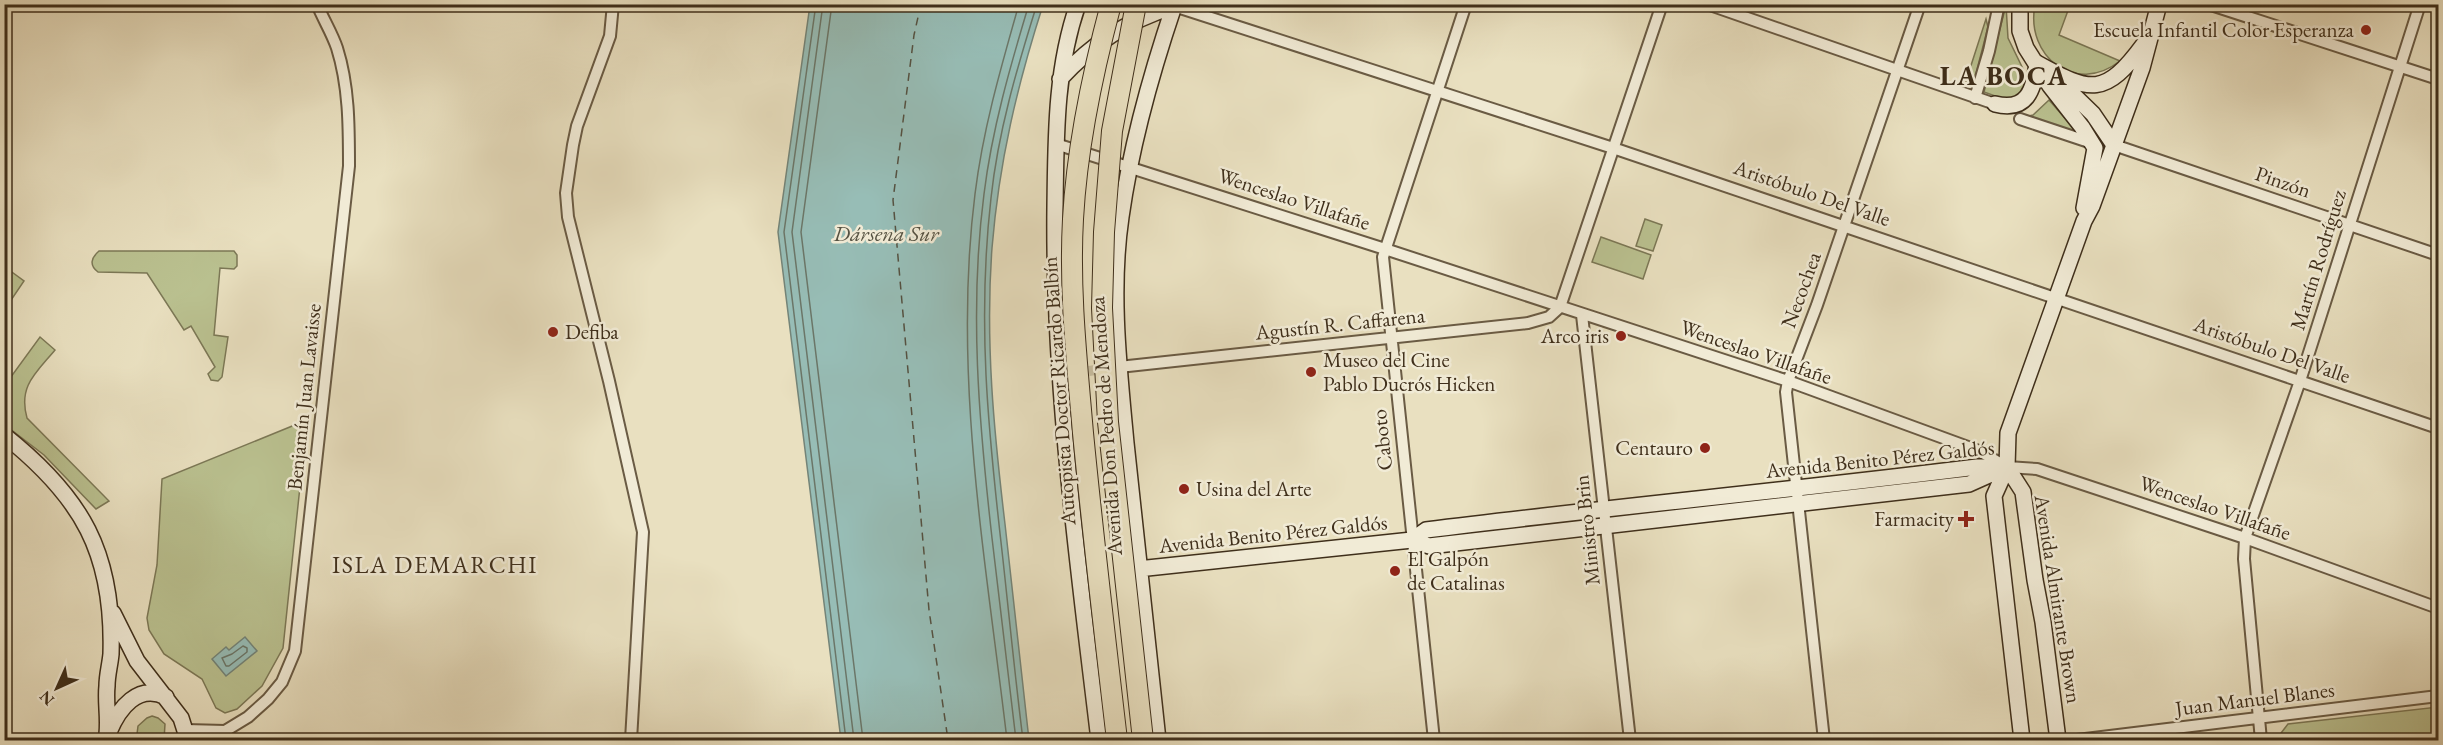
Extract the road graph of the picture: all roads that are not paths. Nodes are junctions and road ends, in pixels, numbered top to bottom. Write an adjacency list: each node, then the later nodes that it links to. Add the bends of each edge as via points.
1 (317, 4): 57 (street, Benjamín Juan Lavaisse, via 336,47 344,81 349,166 295,651 282,682 248,717 225,731)
2 (613, 4): 59 (street, via 610,36 577,126 566,193 568,217 643,532)
3 (1078, 4): 20 (main road, Avenida Don Pedro de Mendoza)
4 (1111, 4): 61 (highway, Autopista Doctor Ricardo Balbín, bridge, via 1092,78 1080,156 1073,218 1072,292 1089,494)
5 (1136, 4): 62 (highway, bridge, via 1110,149 1102,308 1108,422)
6 (1466, 4): 22 (street, Caboto)
7 (1662, 4): 29 (street)
8 (1707, 4): 19 (street)
9 (1920, 4): 19 (street, Necochea)
10 (2000, 4): 23 (street)
11 (2020, 4): 17 (main road, via 2022,38)
12 (2159, 4): 16 (main road)
13 (2208, 4): 18 (street)
14 (2420, 4): 18 (street, Martín Rodríguez)
15 (1172, 5): 20 (main road, via 1123,26 1078,59); 22 (street, Aristóbulo Del Valle); 30 (main road, Avenida Don Pedro de Mendoza)
16 (2148, 38): 17 (main road, via 2119,74 2098,85 2085,86 2068,80); 28 (main road, via 2142,68)
17 (2037, 63): 24 (main road, via 2027,97 2016,105); 26 (main road); 28 (main road, via 2079,99)
18 (2399, 66): 21 (street); 32 (street, Martín Rodríguez)
19 (1898, 71): 23 (street); 33 (street, Necochea)
20 (1060, 79): 27 (main road, Avenida Don Pedro de Mendoza)
21 (2439, 79)
22 (1439, 92): 29 (street, Aristóbulo Del Valle); 34 (street, Caboto)
23 (1975, 98): 24 (street)
24 (1995, 104)
25 (2020, 119): 26 (street)
26 (2092, 143): 31 (main road, via 2096,152 2084,203)
27 (1056, 144): 30 (street, Wenceslao Villafañe); 60 (main road, Avenida Don Pedro de Mendoza, via 1054,260 1059,375)
28 (2114, 145): 31 (main road); 32 (street, Pinzón)
29 (1614, 148): 33 (street, Aristóbulo Del Valle); 37 (street)
30 (1130, 167): 34 (street, Wenceslao Villafañe); 40 (main road, Avenida Don Pedro de Mendoza, via 1120,218)
31 (2084, 221): 36 (main road)
32 (2349, 225): 35 (street, Pinzón); 42 (street, Martín Rodríguez)
33 (1844, 226): 36 (street, Aristóbulo Del Valle); 41 (street, Necochea)
34 (1384, 249): 37 (street, Wenceslao Villafañe); 39 (street, Caboto)
35 (2439, 255)
36 (2057, 299): 42 (street, Aristóbulo Del Valle); 45 (main road, via 2006,439)
37 (1560, 307): 38 (street, Wenceslao Villafañe); 39 (street, Agustín R. Caffarena, via 1549,317 1528,323)
38 (1582, 315): 41 (street, Wenceslao Villafañe); 47 (street, Ministro Brin)
39 (1391, 338): 40 (street, Agustín R. Caffarena); 50 (street, Caboto)
40 (1119, 367): 51 (main road, Avenida Don Pedro de Mendoza)
41 (1788, 381): 45 (street, Wenceslao Villafañe, via 1979,451); 46 (street, Necochea, via 1785,400)
42 (2300, 381): 43 (street, Aristóbulo Del Valle); 49 (street, Martín Rodríguez)
43 (2439, 428)
44 (4, 435): 52 (main road, via 51,475 88,525)
45 (2007, 467): 46 (main road, Avenida Benito Pérez Galdós, via 1969,484); 49 (street, Wenceslao Villafañe, via 2037,469); 67 (main road, via 1994,496); 68 (main road, Avenida Almirante Brown, via 2023,492)
46 (1798, 497): 47 (main road, Avenida Benito Pérez Galdós); 48 (main road, Avenida Benito Pérez Galdós); 66 (street, Necochea)
47 (1604, 508): 48 (street, Ministro Brin); 50 (main road, Avenida Benito Pérez Galdós, via 1426,530)
48 (1606, 526): 50 (main road, Avenida Benito Pérez Galdós, via 1429,546); 65 (street, Ministro Brin)
49 (2246, 538): 53 (street, Wenceslao Villafañe); 56 (street, Martín Rodríguez, via 2244,559)
50 (1412, 540): 51 (main road, Avenida Benito Pérez Galdós); 64 (street, Caboto)
51 (1138, 569): 63 (main road, Avenida Don Pedro de Mendoza)
52 (110, 607): 55 (main road, via 131,653); 58 (main road)
53 (2439, 608)
54 (2439, 696): 56 (street, Juan Manuel Blanes)
55 (166, 697): 57 (main road); 58 (main road, via 152,691 136,697 120,711)
56 (2259, 718): 69 (street, Juan Manuel Blanes); 70 (street, Martín Rodríguez)
57 (187, 735)
58 (107, 738)
59 (631, 741)
60 (1099, 741)
61 (1117, 741)
62 (1143, 741)
63 (1158, 741)
64 (1434, 741)
65 (1630, 741)
66 (1824, 741)
67 (2022, 741)
68 (2058, 741)
69 (2077, 741)
70 (2261, 741)

